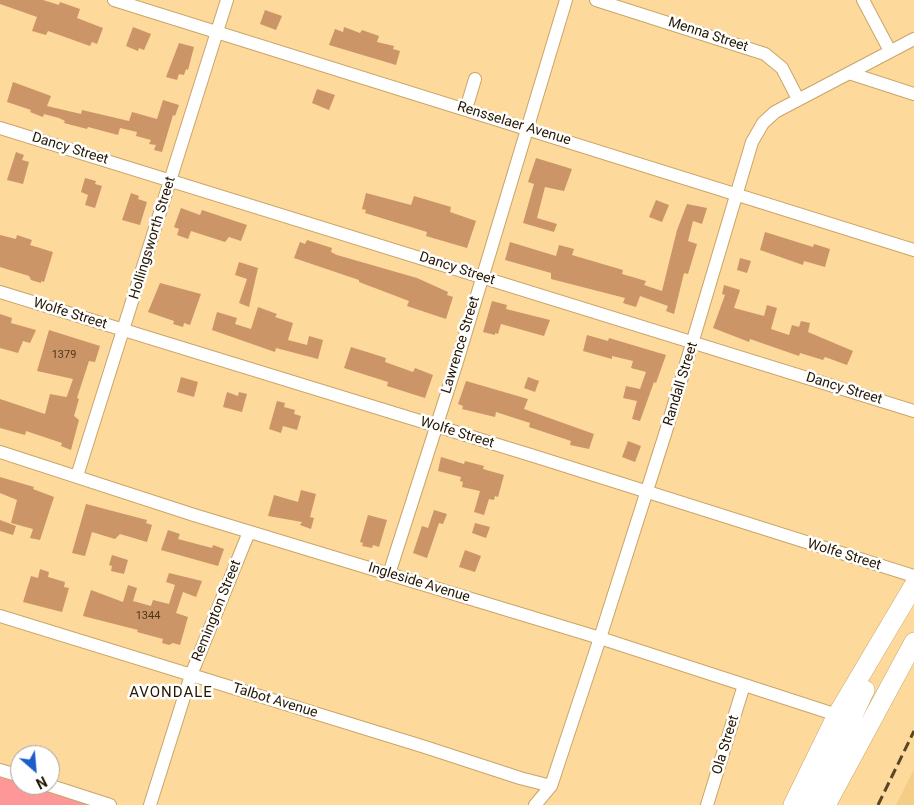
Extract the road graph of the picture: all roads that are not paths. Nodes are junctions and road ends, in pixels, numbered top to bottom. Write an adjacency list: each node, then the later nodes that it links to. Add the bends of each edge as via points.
1 (114, 0): 6 (street, Rensselaer Avenue)
2 (227, 0): 6 (street, Hollingsworth Street)
3 (566, 0): 15 (street, Lawrence Street)
4 (596, 0): 12 (street, Menna Street, via 765,54 782,68)
5 (863, 0): 8 (street)
6 (218, 32): 13 (street, Rensselaer Avenue); 16 (street, Hollingsworth Street)
7 (914, 39): 8 (street, Randall Street)
8 (890, 51): 9 (street, Randall Street)
9 (849, 73): 11 (street); 12 (street, Randall Street)
10 (474, 79): 13 (street)
11 (914, 94)
12 (798, 99): 17 (street, Randall Street, via 763,123 752,142)
13 (466, 109): 15 (street, Rensselaer Avenue)
14 (0, 128): 16 (street, Dancy Street)
15 (527, 128): 17 (street, Rensselaer Avenue); 19 (street, Lawrence Street)
16 (170, 180): 19 (street, Dancy Street); 21 (street, Hollingsworth Street)
17 (736, 195): 18 (street, Rensselaer Avenue); 22 (street, Randall Street)
18 (914, 250)
19 (482, 277): 22 (street, Dancy Street); 24 (street, Lawrence Street)
20 (0, 292): 21 (street, Wolfe Street)
21 (125, 330): 24 (street, Wolfe Street); 26 (street, Hollingsworth Street)
22 (693, 342): 23 (street, Dancy Street); 27 (street, Randall Street)
23 (914, 411)
24 (435, 426): 27 (street, Wolfe Street); 29 (street, Lawrence Street)
25 (0, 452): 26 (street, Ingleside Avenue)
26 (78, 476): 28 (street, Ingleside Avenue)
27 (647, 492): 30 (street, Wolfe Street); 33 (street, Randall Street)
28 (249, 532): 29 (street, Ingleside Avenue); 36 (street, Remington Street)
29 (389, 574): 33 (street, Ingleside Avenue)
30 (914, 576)
31 (914, 586): 38 (highway); 46 (highway)
32 (0, 616): 36 (street, Talbot Avenue)
33 (600, 638): 37 (street, Ingleside Avenue); 39 (street, Randall Street)
34 (914, 642): 47 (highway)
35 (914, 649): 48 (highway)
36 (191, 675): 39 (street, Talbot Avenue); 42 (street, Remington Street)
37 (744, 685): 38 (street, Ingleside Avenue); 44 (street, Ola Street)
38 (837, 715): 45 (highway)
39 (551, 786): 43 (street, Randall Street)
40 (60, 789): 41 (street)
41 (110, 805)
42 (150, 805)
43 (535, 805)
44 (707, 805)
45 (793, 805)
46 (810, 805)
47 (826, 805)
48 (839, 805)

